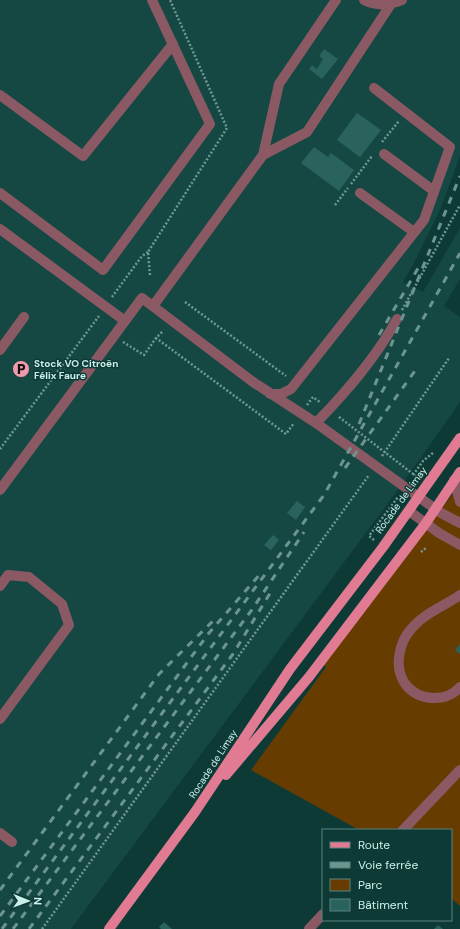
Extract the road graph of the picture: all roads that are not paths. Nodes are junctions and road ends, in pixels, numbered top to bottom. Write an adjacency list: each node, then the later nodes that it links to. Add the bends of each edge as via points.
1 (152, 0): 6 (street)
2 (336, 0): 10 (street, via 279,84)
3 (364, 0): 5 (street)
4 (402, 0): 5 (street)
5 (391, 4): 10 (street, via 307,132)
6 (173, 44): 8 (street, via 83,156); 12 (street, via 210,124 103,270)
7 (374, 88): 11 (street, via 450,147)
8 (0, 95)
9 (384, 154): 11 (street)
10 (262, 155): 16 (street)
11 (434, 191): 15 (street, via 424,220)
12 (0, 193)
13 (360, 193): 15 (street)
14 (0, 229): 19 (street)
15 (414, 232): 21 (street, via 291,389 282,394)
16 (153, 306): 19 (street, via 142,298); 21 (street)
17 (24, 317): 20 (street)
18 (397, 319): 22 (street, via 384,343)
19 (125, 321): 25 (street)
20 (0, 350)
21 (270, 394): 22 (street)
22 (316, 423): 26 (street)
23 (460, 438): 26 (main road, Rocade de Limay)
24 (457, 476): 27 (street); 28 (main road, Rocade de Limay)
25 (0, 490)
26 (419, 497): 28 (street); 29 (main road, Rocade de Limay)
27 (460, 502)
28 (435, 508): 30 (main road, Rocade de Limay); 31 (street)
29 (409, 510): 30 (street); 38 (main road, Rocade de Limay, via 290,669)
30 (426, 523): 32 (street); 38 (main road, Rocade de Limay, via 309,677)
31 (460, 523)
32 (460, 545)
33 (0, 586): 36 (street, via 8,575 29,577 62,604 69,625)
34 (460, 595): 35 (street, via 431,611 411,628 403,641 399,655 399,671 406,685 417,694 430,698 444,698 455,693)
35 (460, 687)
36 (0, 719)
37 (460, 770): 39 (street)
38 (195, 812): 43 (main road)
39 (404, 829)
40 (0, 833): 41 (street)
41 (12, 842)
42 (322, 915): 44 (street)
43 (109, 929)
44 (309, 929)

